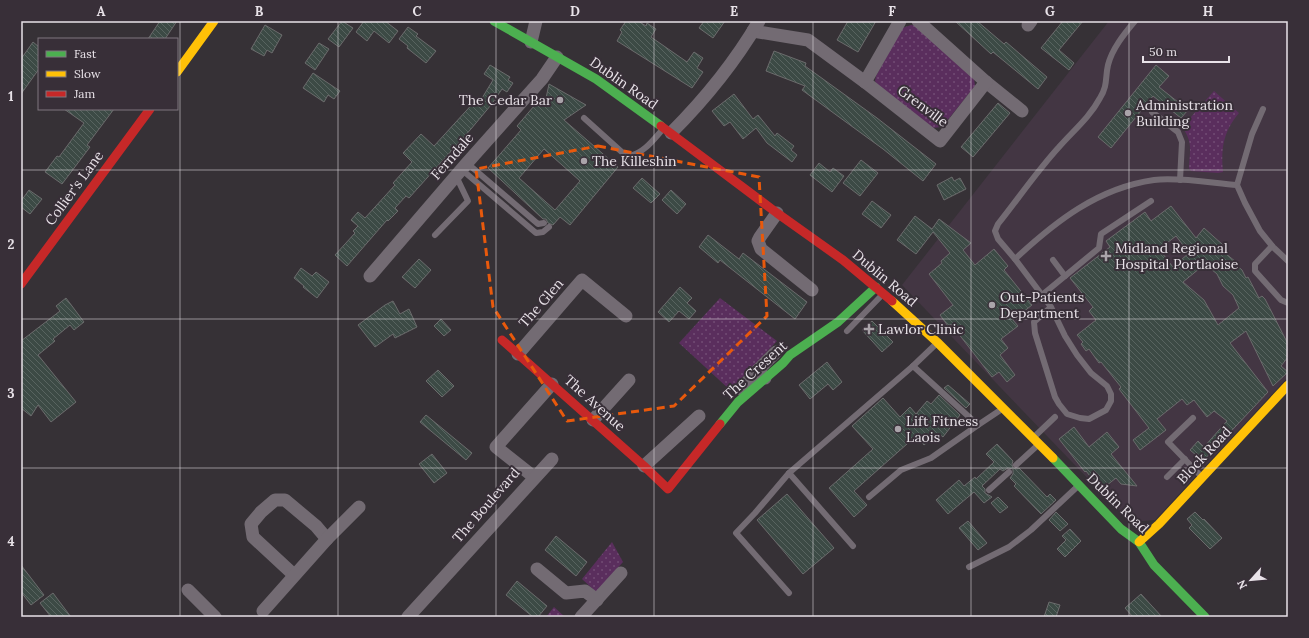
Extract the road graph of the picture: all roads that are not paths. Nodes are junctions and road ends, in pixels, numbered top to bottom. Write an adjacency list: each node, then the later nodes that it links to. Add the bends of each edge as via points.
1 (214, 21): 11 (street)
2 (494, 21): 7 (street, Dublin Road)
3 (536, 21): 9 (street)
4 (900, 21): 12 (street)
5 (918, 21): 13 (street)
6 (1135, 21): 28 (lane, via 1112,53 1106,84 1100,98 998,224 995,231 998,239)
7 (513, 25): 9 (street, Dublin Road)
8 (756, 26): 12 (street, Grenville, via 808,40); 19 (street, Grenville, via 725,73 694,110)
9 (531, 42): 10 (street, Dublin Road)
10 (557, 57): 19 (street, Dublin Road, via 596,79); 20 (street, Ferndale, via 542,79)
11 (178, 71)
12 (865, 82): 13 (street, Grenville, via 940,141)
13 (986, 82): 16 (street)
14 (1263, 109): 22 (lane, via 1252,134)
15 (149, 110): 33 (street, Collier's Lane)
16 (1022, 111)
17 (1152, 112): 21 (lane, via 1178,132 1182,142)
18 (584, 118): 19 (lane, via 624,154 630,156 637,154)
19 (667, 130): 24 (street, Dublin Road)
20 (461, 169): 25 (lane, via 536,233 543,232); 26 (lane, via 468,200); 31 (street, Ferndale)
21 (1180, 180): 22 (lane); 28 (lane, via 1155,180 1127,186 1097,197 1078,208)
22 (1237, 185): 27 (lane, via 1260,231)
23 (1151, 201): 32 (lane, via 1101,234 1100,248)
24 (777, 213): 34 (street, Dublin Road); 35 (street, via 758,242 761,248)
25 (546, 225)
26 (435, 235)
27 (1272, 246): 30 (lane); 38 (lane, via 1255,264 1256,271 1281,300)
28 (1015, 259): 37 (lane)
29 (1053, 260): 32 (lane)
30 (1288, 261)
31 (370, 276)
32 (1065, 276): 37 (lane)
33 (21, 284)
34 (876, 287): 36 (street, Dublin Road); 47 (street, The Cresent, via 838,322)
35 (812, 290)
36 (884, 293): 41 (lane); 43 (street, Dublin Road)
37 (1042, 295): 39 (lane)
38 (1288, 303)
39 (1051, 307): 39 (lane, via 1077,355 1091,373 1107,386 1110,394 1106,410 1089,418 1067,414 1055,397 1035,333 1034,322)
40 (626, 316): 45 (street, The Glen, via 582,280)
41 (847, 331)
42 (502, 340): 45 (street, The Avenue)
43 (937, 342): 46 (lane); 52 (street, Dublin Road)
44 (776, 352): 47 (street)
45 (518, 354): 49 (street, The Avenue)
46 (913, 366): 57 (lane); 64 (lane)
47 (761, 374): 51 (street); 69 (street, The Cresent)
48 (629, 380): 56 (street)
49 (552, 384): 56 (street, The Avenue); 67 (street, The Boulevard, via 496,447)
50 (1288, 385): 66 (street, Block Road)
51 (741, 389)
52 (1003, 408): 57 (lane); 58 (street, Dublin Road)
53 (698, 416): 62 (street)
54 (1055, 417): 58 (lane)
55 (1193, 418): 60 (lane, via 1168,442)
56 (592, 420): 62 (street, The Avenue)
57 (978, 425): 71 (lane, via 931,458 901,470)
58 (1037, 441): 61 (lane); 68 (street, Dublin Road)
59 (552, 459): 67 (street)
60 (1186, 459): 65 (lane); 66 (lane)
61 (1016, 465)
62 (644, 466): 69 (street, The Avenue)
63 (1009, 472): 70 (lane)
64 (789, 474): 75 (lane); 81 (lane, via 736,532)
65 (1167, 477)
66 (1202, 477): 74 (street, Block Road)
67 (534, 478): 85 (street, The Boulevard)
68 (1079, 485): 74 (street, Dublin Road, via 1121,529); 76 (lane, via 1032,530 1009,547)
69 (668, 490)
70 (989, 490)
71 (869, 497)
72 (359, 507): 73 (street)
73 (327, 539): 79 (street); 79 (street, via 316,526 284,500 275,500 260,512 251,524 253,537)
74 (1139, 542): 87 (street, Dublin Road, via 1154,565)
75 (853, 546)
76 (969, 567)
77 (537, 569): 82 (street, via 566,593 585,591)
78 (621, 573): 82 (street)
79 (294, 575): 83 (street)
80 (188, 590): 84 (street)
81 (789, 593)
82 (597, 600): 86 (street)
83 (263, 615)
84 (215, 617)
85 (408, 617)
86 (581, 617)
87 (1205, 617)

